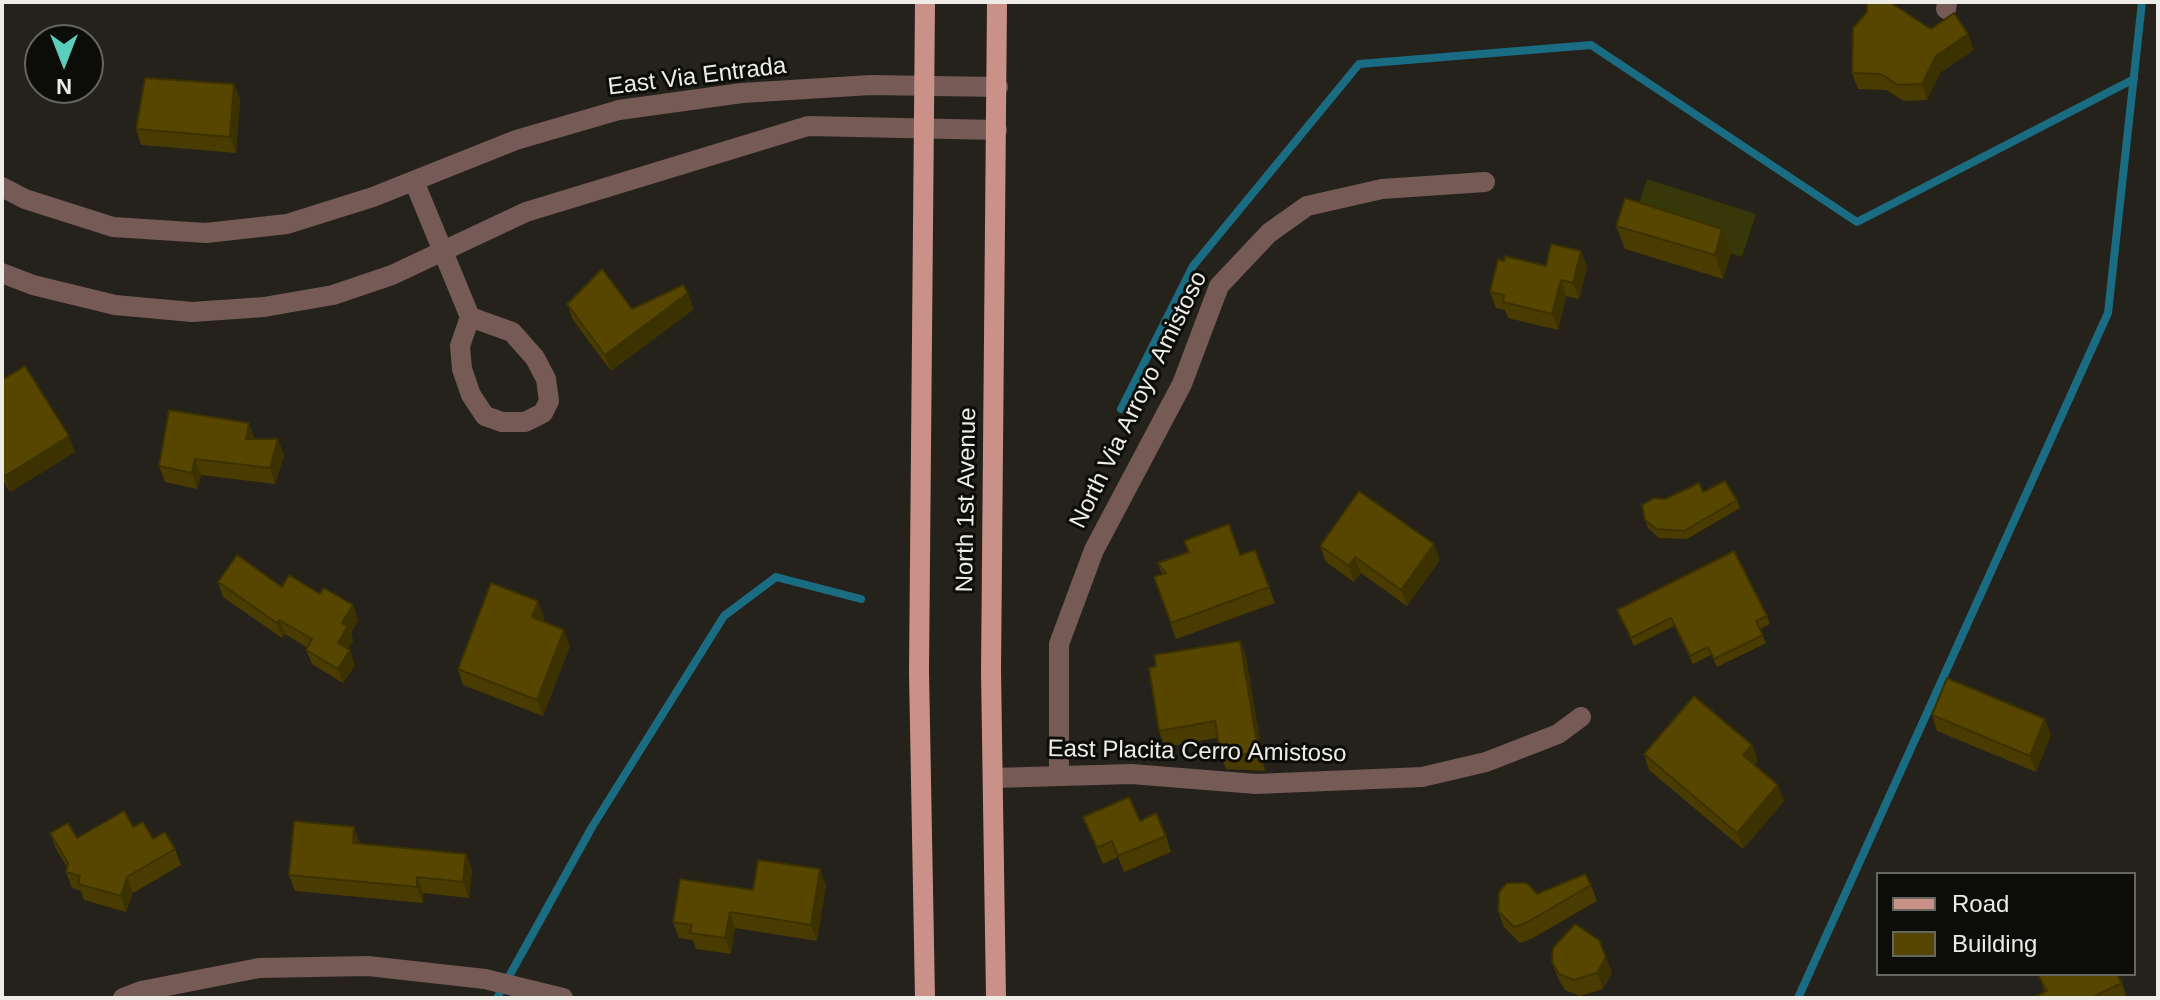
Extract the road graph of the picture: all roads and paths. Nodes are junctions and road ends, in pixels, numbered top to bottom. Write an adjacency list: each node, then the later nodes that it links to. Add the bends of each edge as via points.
1 (925, 2): 3 (main road, North 1st Avenue)
2 (997, 2): 4 (main road, North 1st Avenue)
3 (925, 86): 4 (street, East Via Entrada); 5 (main road, North 1st Avenue); 7 (street, East Via Entrada, via 742,93 619,110 516,140)
4 (998, 87): 6 (main road, North 1st Avenue)
5 (925, 128): 6 (street); 10 (street, via 808,126 526,212); 18 (main road, North 1st Avenue, via 919,671)
6 (997, 130): 15 (main road, North 1st Avenue)
7 (414, 181): 9 (street, East Via Entrada, via 287,224 206,233 113,227); 10 (street)
8 (1485, 182): 14 (street, North Via Arroyo Amistoso, via 1382,189 1307,206 1269,233 1219,286 1182,384 1094,550 1059,644)
9 (2, 187)
10 (440, 249): 11 (street, via 392,275 333,295 192,312 115,305); 12 (street)
11 (2, 273)
12 (470, 317): 12 (street, via 460,346 462,369 485,416 525,422 543,413 549,401 546,379 535,358 512,332)
13 (1581, 717): 14 (street, East Placita Cerro Amistoso, via 1558,734 1486,762 1422,777 1256,784 1131,774)
14 (1059, 776): 15 (street, East Placita Cerro Amistoso)
15 (993, 778): 19 (main road, North 1st Avenue)
16 (123, 998): 17 (street, via 259,968 368,966 485,979)
17 (563, 998)
18 (925, 998)
19 (996, 998)

